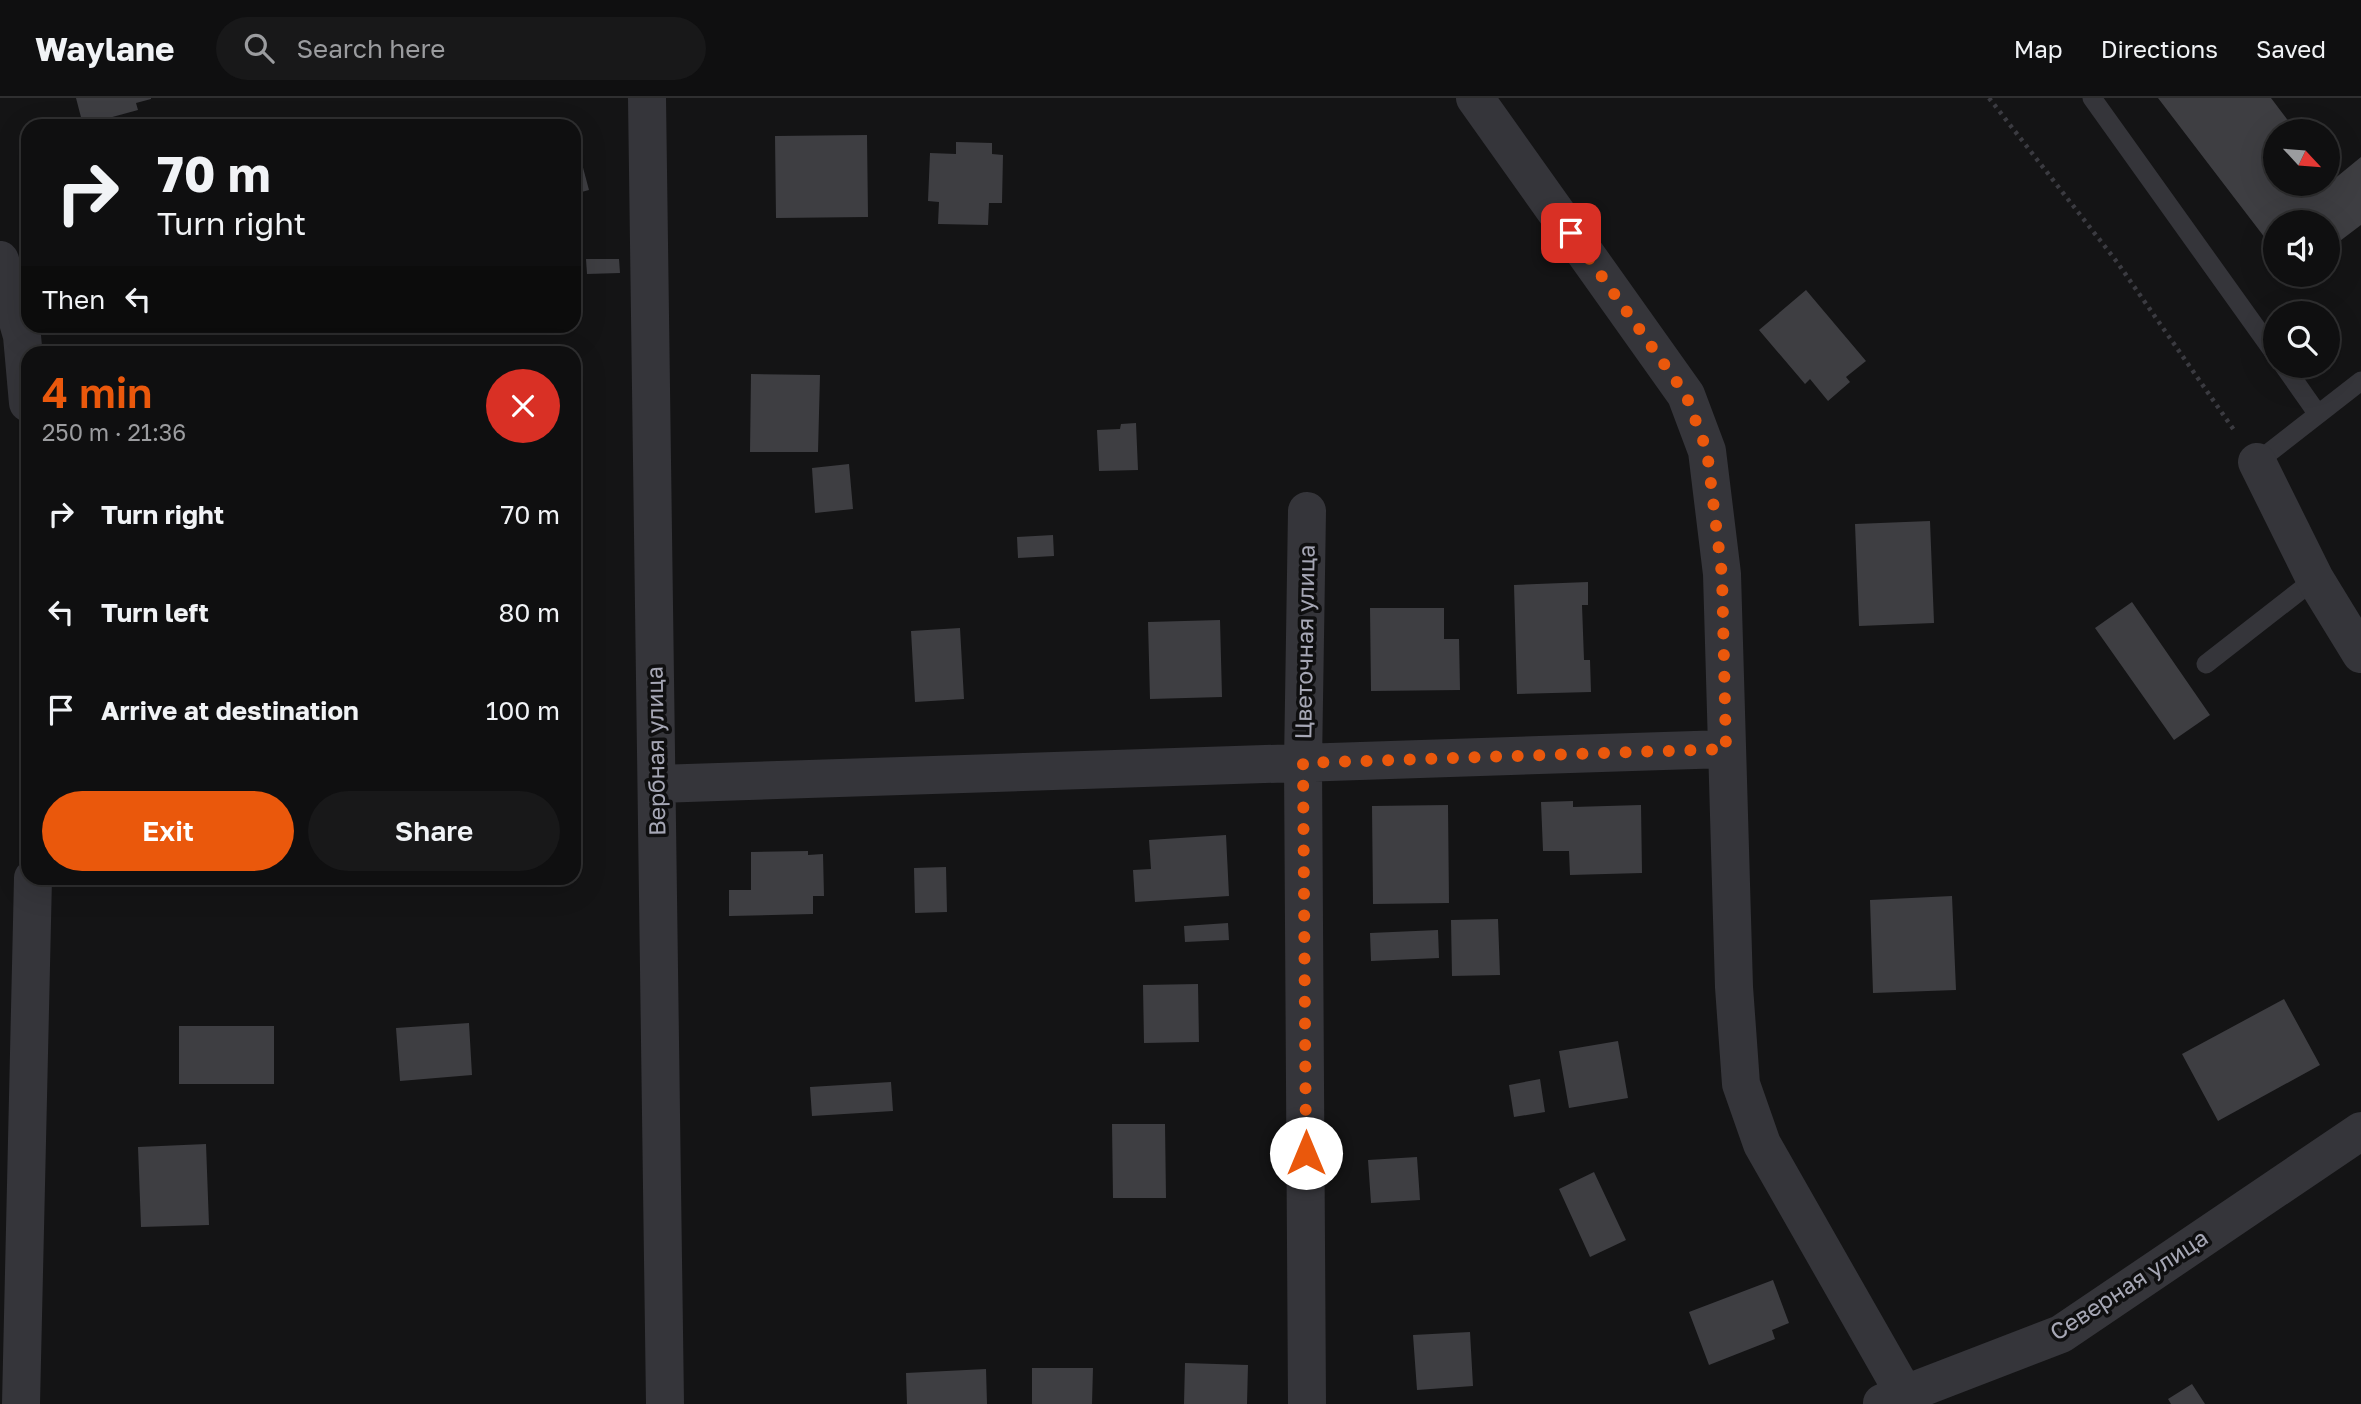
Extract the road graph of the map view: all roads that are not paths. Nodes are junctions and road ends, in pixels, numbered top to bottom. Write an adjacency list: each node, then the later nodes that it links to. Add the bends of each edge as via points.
1 (647, 98): 17 (street, Вербная улица)
2 (1475, 98): 15 (street, via 1686,395 1707,451 1722,575)
3 (2092, 98): 5 (lane)
4 (0, 260): 6 (street)
5 (2263, 337)
6 (23, 346)
7 (2292, 378): 9 (lane)
8 (2361, 381): 9 (lane)
9 (2317, 413): 10 (lane)
10 (2257, 462): 12 (street)
11 (1307, 510): 16 (street, Цветочная улица)
12 (2315, 579): 13 (street); 14 (lane)
13 (2361, 654)
14 (2206, 664)
15 (1726, 749): 16 (street); 20 (street, via 1741,1084 1762,1144)
16 (1303, 763): 17 (street); 23 (street, Цветочная улица)
17 (657, 784): 22 (street, Вербная улица)
18 (33, 885): 21 (street)
19 (2361, 1131): 20 (street, Северная улица, via 2061,1334)
20 (1892, 1399)
21 (21, 1404)
22 (665, 1404)
23 (1307, 1404)

